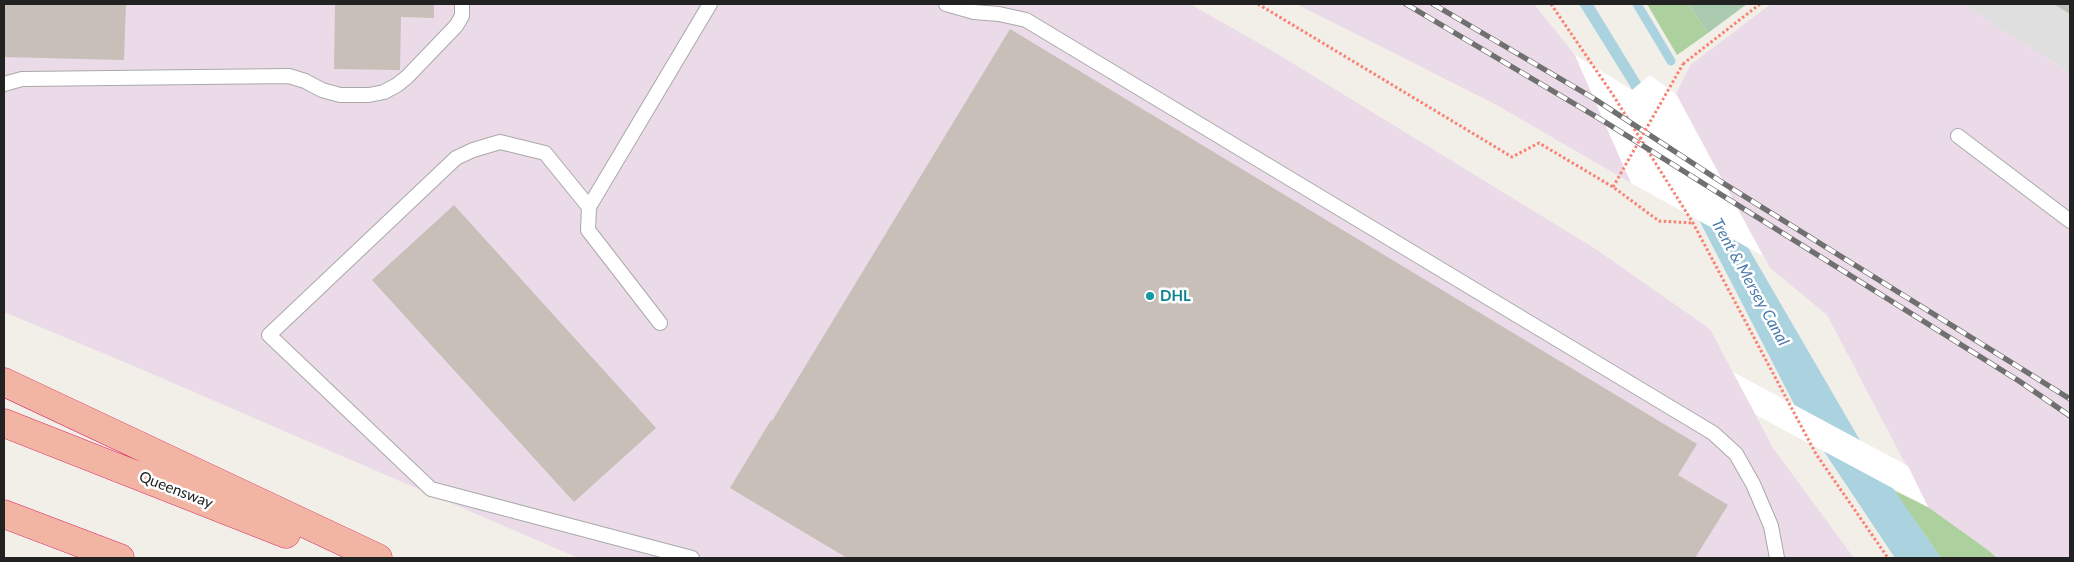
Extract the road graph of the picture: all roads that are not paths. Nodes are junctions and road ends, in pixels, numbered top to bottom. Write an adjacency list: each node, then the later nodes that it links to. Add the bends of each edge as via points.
1 (462, 4): 4 (lane, via 462,16 456,26 407,77 390,89 369,95 340,95 290,76 22,79)
2 (710, 4): 6 (lane)
3 (946, 4): 16 (lane, via 1026,20 1713,433 1736,454 1753,484 1771,526)
4 (4, 84)
5 (1958, 136): 7 (lane)
6 (589, 207): 8 (lane, via 588,230); 15 (lane, via 545,153 500,142 472,150 456,158 269,335 431,488)
7 (2070, 221)
8 (660, 323)
9 (4, 382): 14 (highway)
10 (4, 423): 13 (highway, Queensway)
11 (4, 514): 12 (highway)
12 (120, 558)
13 (348, 558)
14 (378, 558)
15 (692, 558)
16 (1777, 558)

